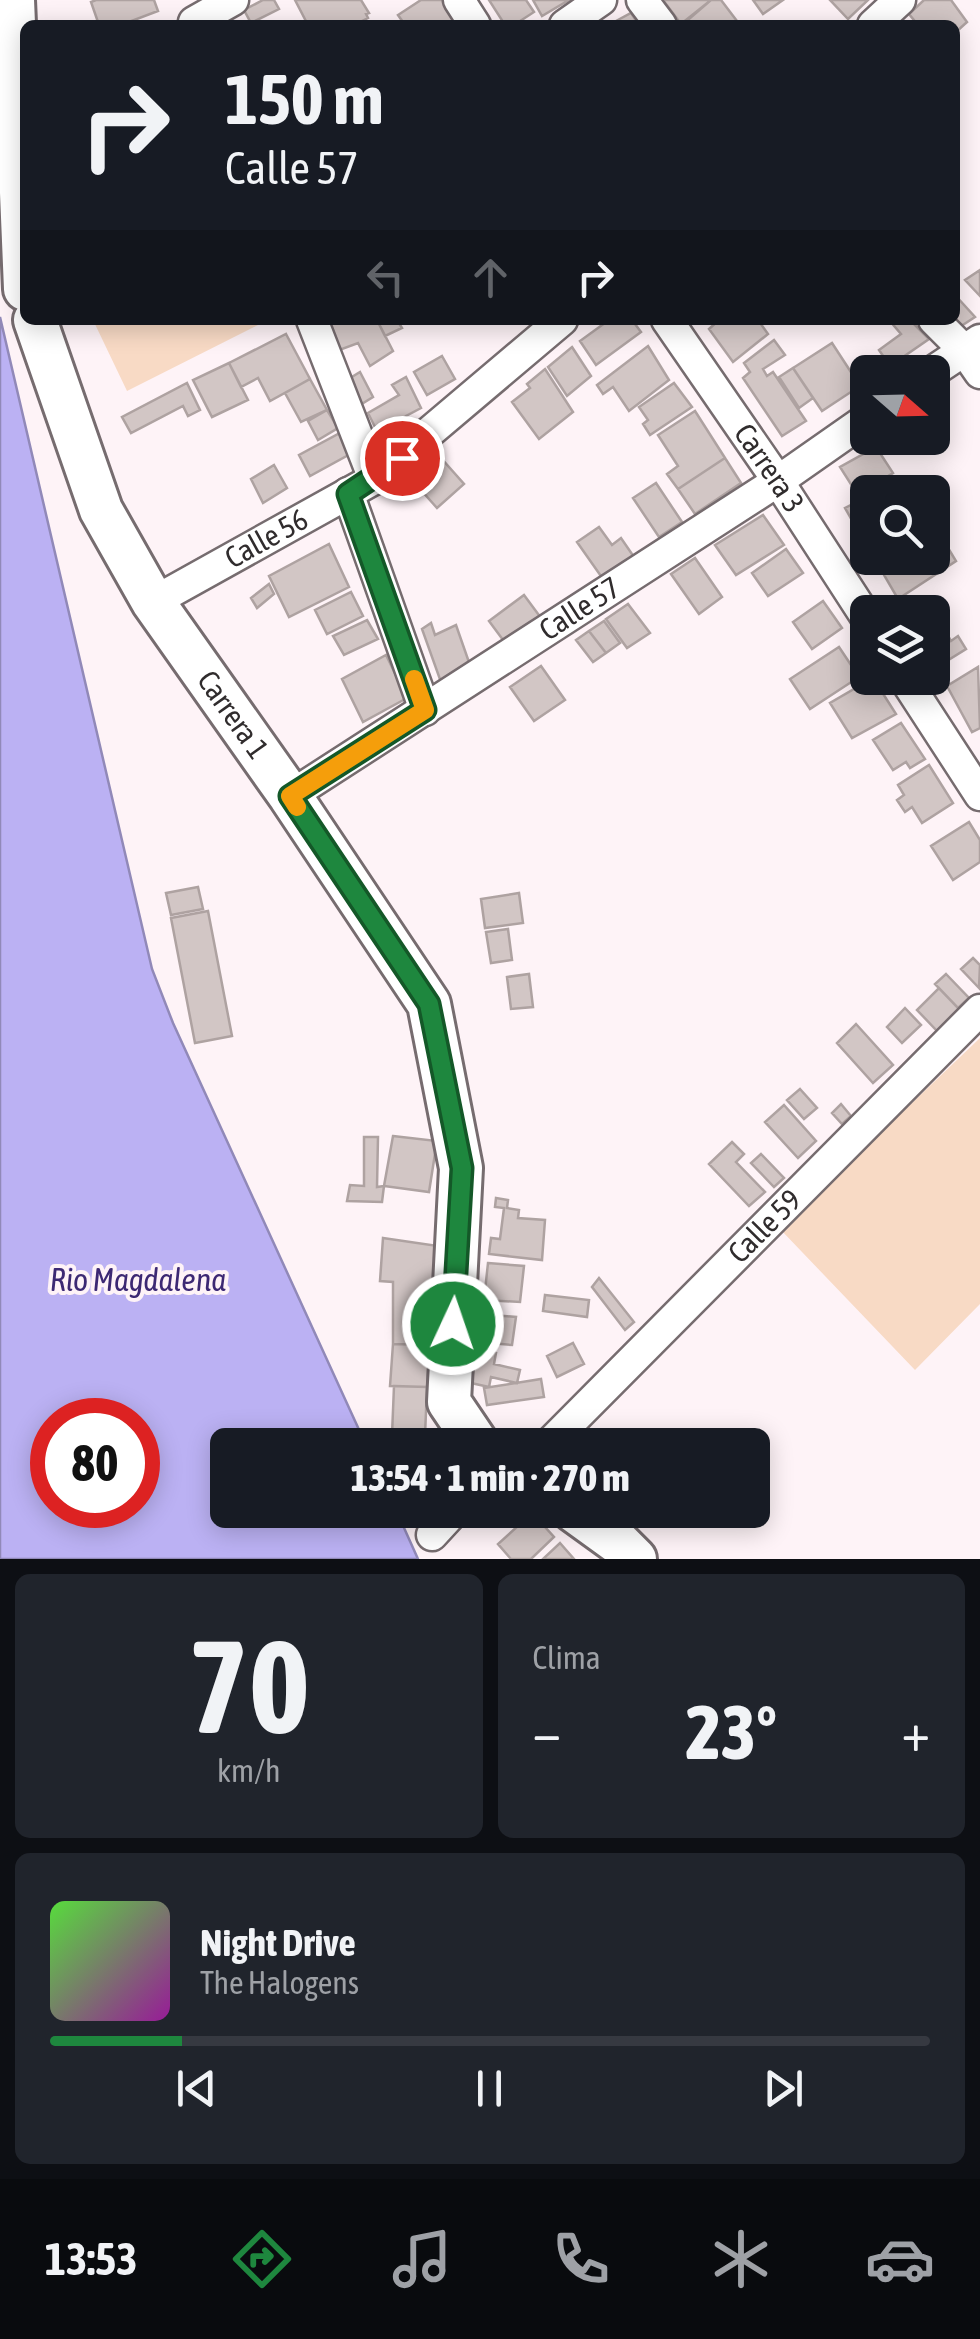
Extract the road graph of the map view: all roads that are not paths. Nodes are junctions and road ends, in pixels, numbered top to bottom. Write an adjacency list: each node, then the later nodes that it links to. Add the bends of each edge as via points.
1 (14, 0): 10 (highway)
2 (233, 0): 6 (street)
3 (601, 0): 7 (street)
4 (642, 0): 8 (street)
5 (900, 0): 9 (street)
6 (189, 18)
7 (572, 20)
8 (657, 20)
9 (878, 20)
10 (20, 70)
11 (37, 325): 22 (highway, Carrera 1, via 101,510)
12 (313, 325): 20 (street)
13 (556, 325): 20 (street, Calle 56)
14 (670, 325): 19 (street, Carrera 3)
15 (940, 325): 16 (street)
16 (975, 354): 17 (street)
17 (950, 364)
18 (850, 431): 19 (street, Calle 57)
19 (778, 481): 21 (street, Carrera 3); 24 (street, Calle 57)
20 (361, 486): 22 (street, Calle 56); 24 (street)
21 (852, 595)
22 (154, 602): 25 (highway, Carrera 1)
23 (915, 695): 26 (street)
24 (425, 710): 25 (street, Calle 57)
25 (290, 796): 28 (highway, Carrera 1, via 429,1004 462,1168 448,1402)
26 (980, 796)
27 (980, 1010): 29 (street, Calle 59)
28 (466, 1428)
29 (565, 1428)
30 (438, 1528): 32 (street)
31 (598, 1528): 33 (highway)
32 (432, 1535)
33 (635, 1559)

